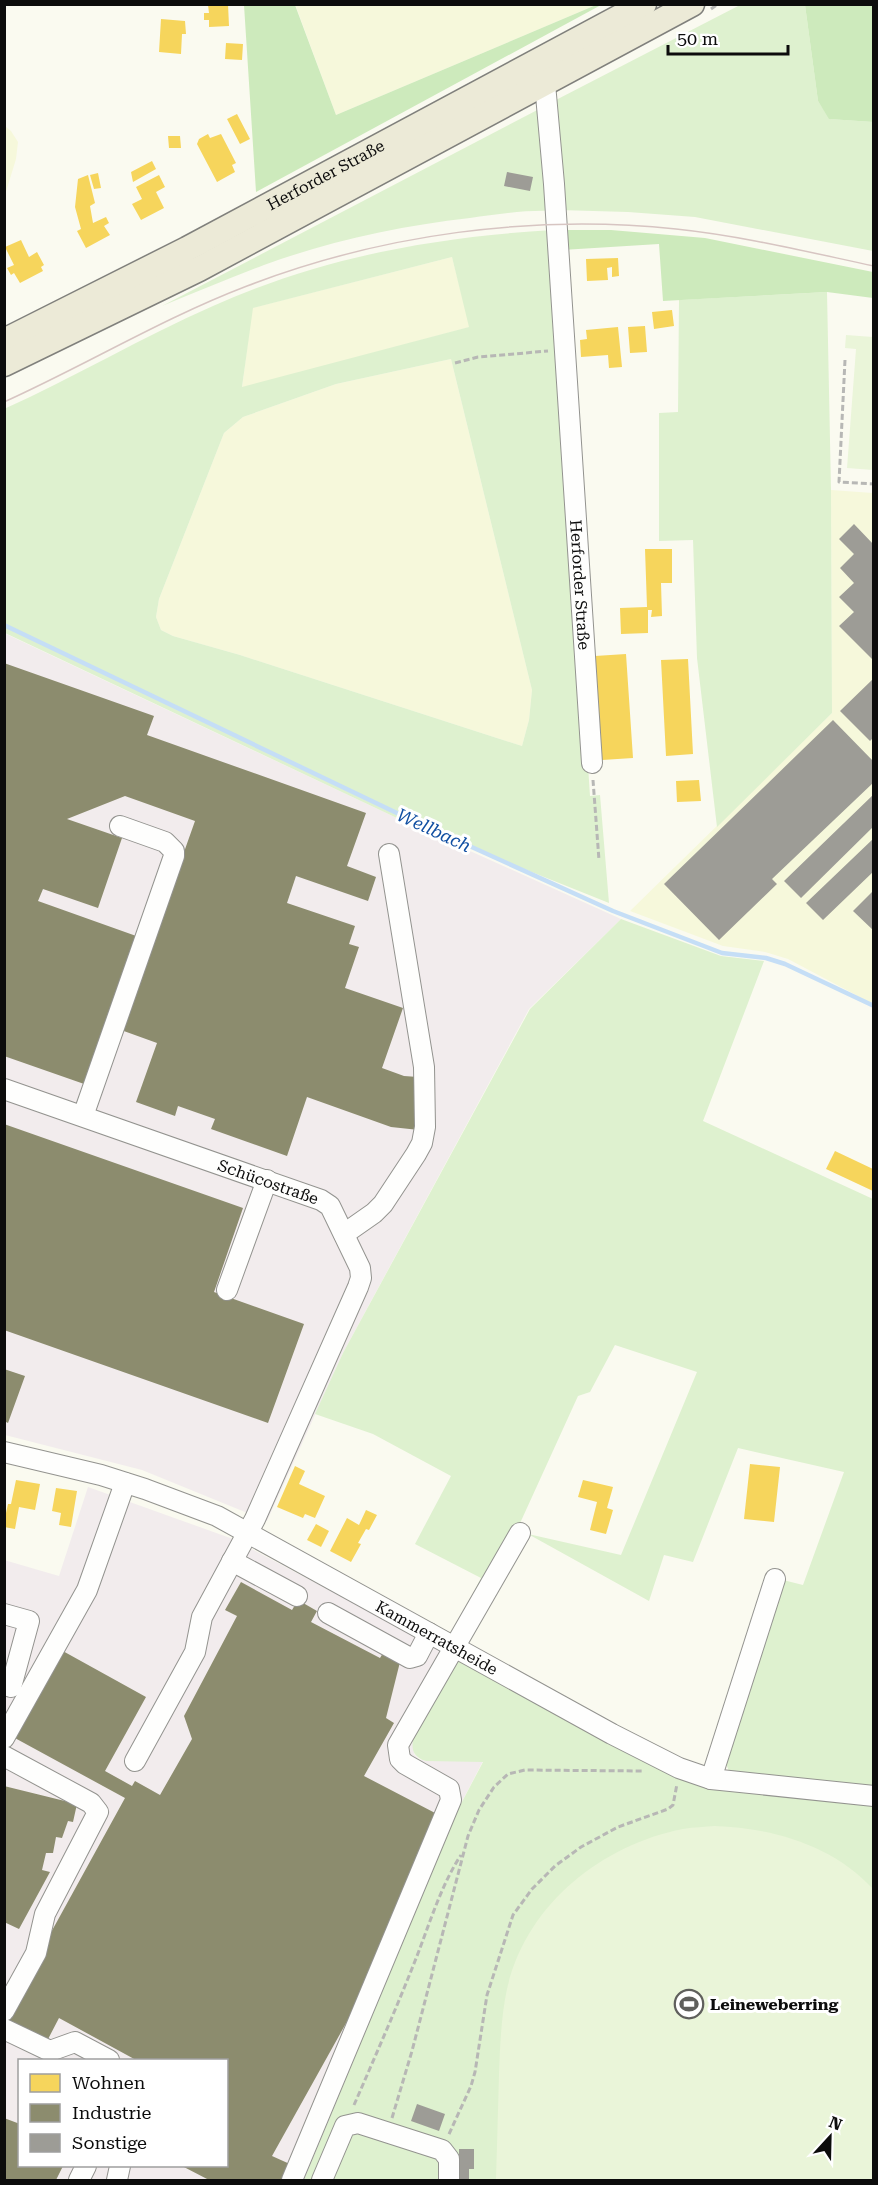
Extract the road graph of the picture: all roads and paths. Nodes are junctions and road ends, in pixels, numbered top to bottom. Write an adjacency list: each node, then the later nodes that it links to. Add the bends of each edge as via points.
1 (644, 4): 4 (main road, Herforder Straße, via 187,249)
2 (692, 4): 3 (main road, Herforder Straße)
3 (545, 84): 5 (street, Herforder Straße); 8 (main road, Herforder Straße, via 199,268)
4 (4, 340)
5 (565, 348): 7 (path); 10 (street, Herforder Straße)
6 (845, 360): 9 (path, via 839,482)
7 (455, 363)
8 (4, 364)
9 (873, 484)
10 (592, 763): 13 (path)
11 (120, 826): 15 (street, via 165,842 174,856)
12 (389, 854): 17 (street, via 424,1067 425,1127 416,1154 383,1204)
13 (599, 860)
14 (4, 1089): 15 (street, Schücostraße)
15 (83, 1116): 16 (street, Schücostraße)
16 (267, 1180): 17 (street, Schücostraße, via 330,1206); 18 (street)
17 (344, 1234): 21 (street, Schücostraße, via 361,1278)
18 (227, 1290)
19 (4, 1452): 20 (street, Kammerratsheide)
20 (125, 1483): 21 (street, Kammerratsheide, via 205,1511); 31 (street, via 87,1590)
21 (248, 1533): 23 (street, Schücostraße); 28 (street, Kammerratsheide)
22 (520, 1533): 29 (street)
23 (232, 1561): 25 (street); 33 (street, Schücostraße, via 202,1617 191,1660)
24 (775, 1579): 35 (street)
25 (297, 1596)
26 (4, 1614): 30 (street, via 29,1621 11,1687)
27 (328, 1614): 28 (street, via 410,1658 417,1656)
28 (429, 1633): 29 (street, Kammerratsheide)
29 (453, 1646): 34 (street, Kammerratsheide); 46 (street, via 398,1745 400,1759 449,1789 451,1800)
30 (4, 1685)
31 (4, 1738)
32 (4, 1756): 38 (street, via 92,1803 98,1812 45,1914 36,1953)
33 (135, 1761)
34 (679, 1768): 35 (street, Kammerratsheide); 37 (path, via 653,1772 525,1770 508,1774 479,1810); 43 (path, via 673,1805 581,1847 532,1889 511,1919 487,1995 471,2086)
35 (711, 1779): 36 (street, Kammerratsheide)
36 (873, 1796)
37 (463, 1852): 41 (path, via 454,1865); 42 (path)
38 (4, 2011)
39 (4, 2029): 40 (street, via 44,2050 75,2042)
40 (105, 2059)
41 (345, 2126): 42 (street, via 358,2123); 47 (street)
42 (388, 2131): 43 (street)
43 (442, 2150): 48 (street, via 449,2159)
44 (86, 2167): 45 (street)
45 (80, 2181)
46 (292, 2181)
47 (322, 2181)
48 (449, 2181)

